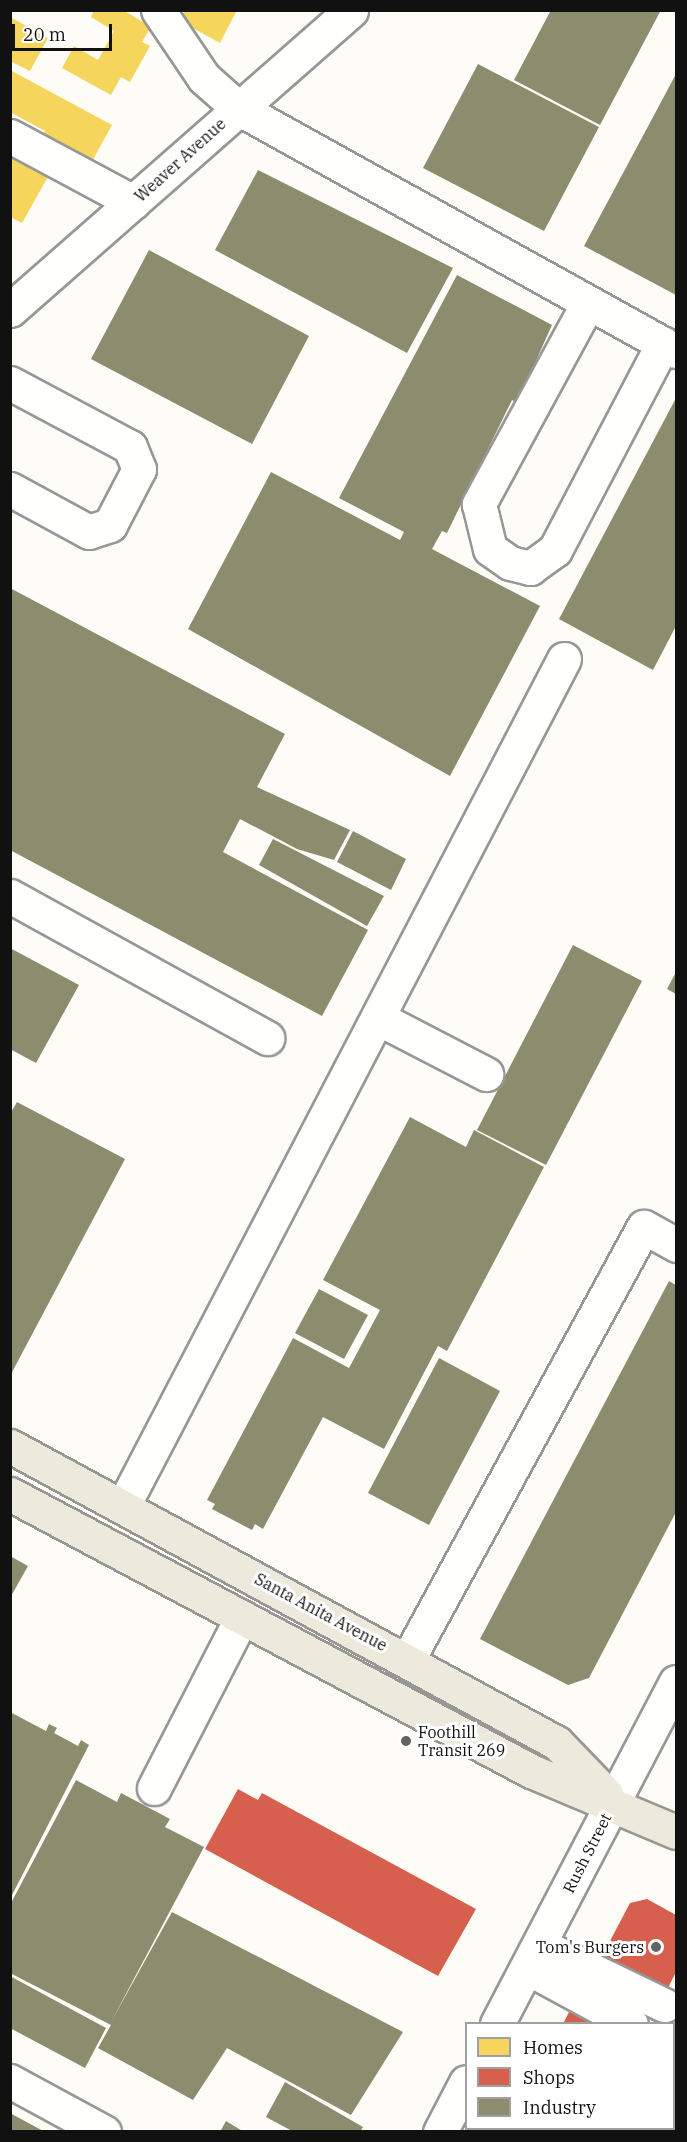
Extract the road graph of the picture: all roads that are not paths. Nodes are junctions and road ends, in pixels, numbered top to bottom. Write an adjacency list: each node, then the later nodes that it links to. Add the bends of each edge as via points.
1 (158, 10): 3 (street, via 204,78)
2 (351, 10): 3 (street, Weaver Avenue)
3 (238, 108): 5 (street, Weaver Avenue); 6 (street)
4 (10, 136): 5 (street)
5 (133, 202): 7 (street, Weaver Avenue)
6 (588, 303): 8 (street); 8 (street, via 479,504 490,549 510,563 530,568 555,550)
7 (10, 310)
8 (670, 347)
9 (10, 383): 10 (street, via 130,447 139,469 110,525 89,532)
10 (10, 489)
11 (564, 659): 13 (street)
12 (10, 896): 14 (street)
13 (378, 1017): 15 (street); 19 (street)
14 (267, 1038)
15 (486, 1074)
16 (676, 1245): 21 (street, via 644,1227)
17 (10, 1446): 19 (main road, Santa Anita Avenue)
18 (10, 1494): 20 (main road, Santa Anita Avenue)
19 (123, 1506): 21 (main road, Santa Anita Avenue)
20 (242, 1617): 23 (street); 24 (main road, Santa Anita Avenue, via 531,1771)
21 (408, 1659): 24 (main road, Santa Anita Avenue, via 557,1743)
22 (676, 1682): 24 (street, Rush Street)
23 (154, 1788)
24 (614, 1801): 25 (main road, Santa Anita Avenue); 26 (street, Rush Street)
25 (676, 1832)
26 (534, 1956): 27 (street); 28 (street, Rush Street); 29 (street)
27 (672, 2000)
28 (498, 2022)
29 (628, 2022)
30 (10, 2081): 32 (street)
31 (465, 2084): 33 (street)
32 (104, 2132)
33 (440, 2132)

